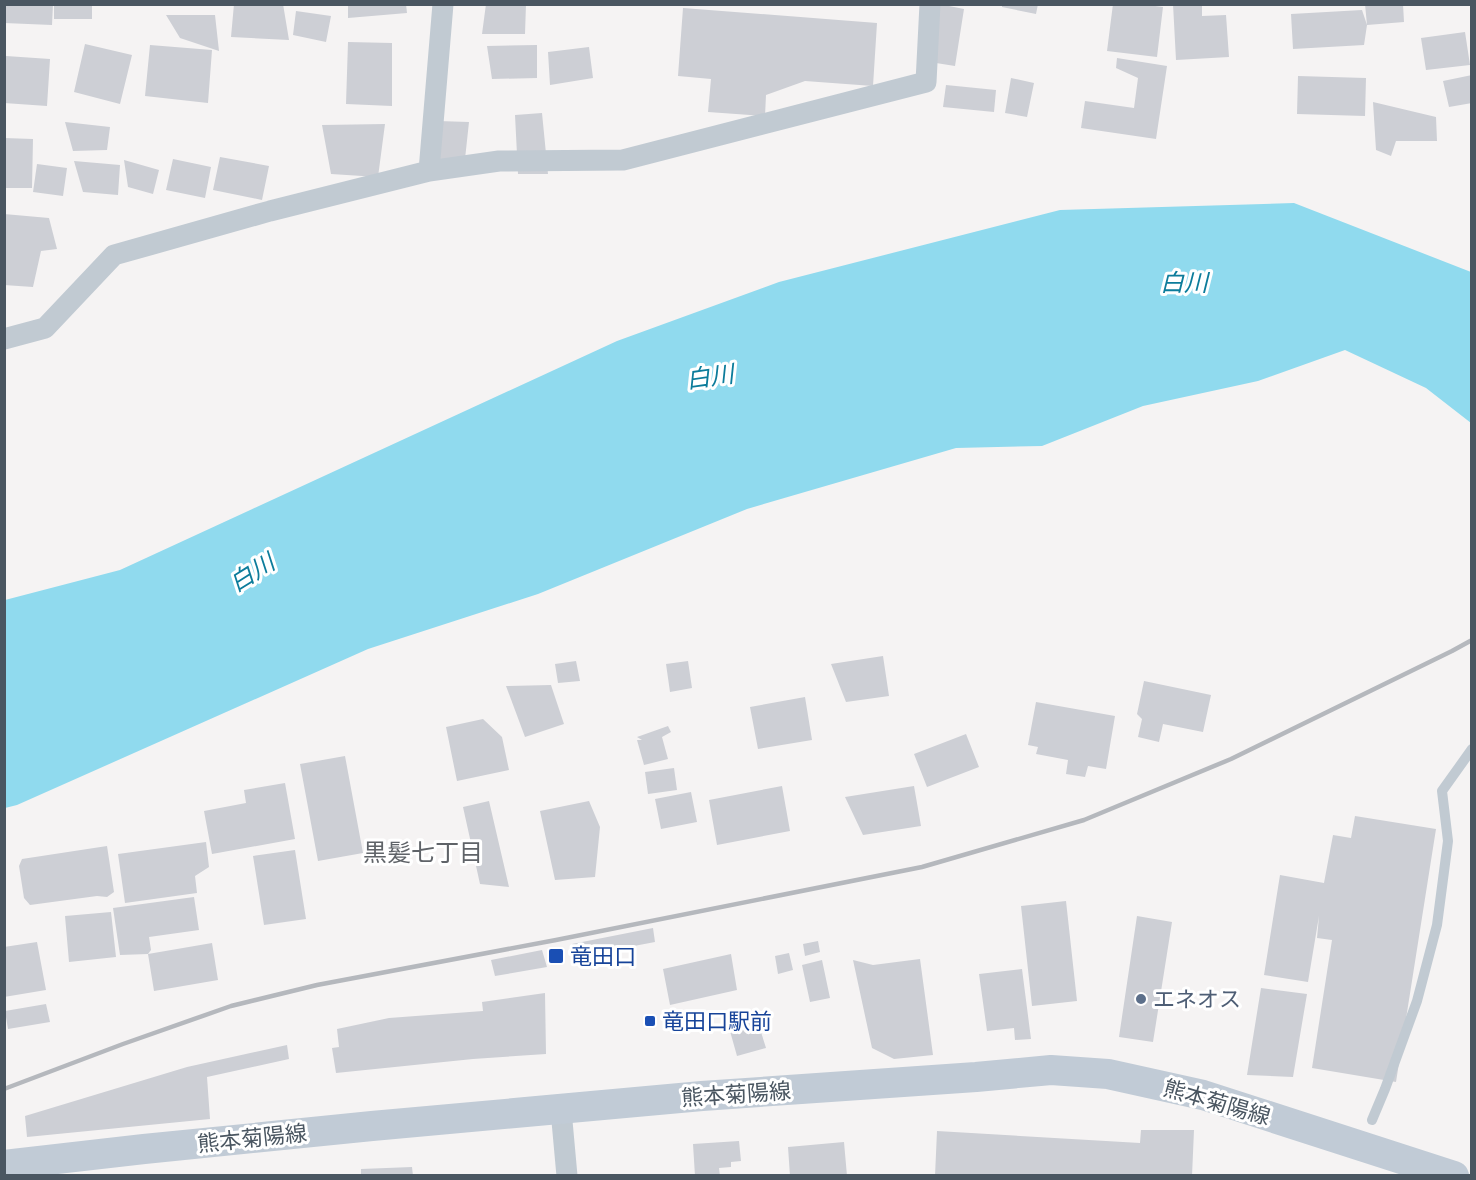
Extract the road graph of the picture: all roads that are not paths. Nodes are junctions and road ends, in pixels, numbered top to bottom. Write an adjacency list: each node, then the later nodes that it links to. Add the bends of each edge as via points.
1 (443, 4): 3 (street)
2 (930, 4): 3 (street, via 926,82 623,160 499,161)
3 (429, 171): 4 (street, via 114,255 45,328)
4 (4, 339)
5 (1472, 749): 7 (lane, via 1442,791 1448,841 1437,925 1417,1001)
6 (561, 1110): 8 (main road, 熊本菊陽線); 9 (street); 10 (main road, 熊本菊陽線, via 1051,1070 1108,1074 1203,1095)
7 (1372, 1120)
8 (4, 1165)
9 (567, 1176)
10 (1454, 1176)

